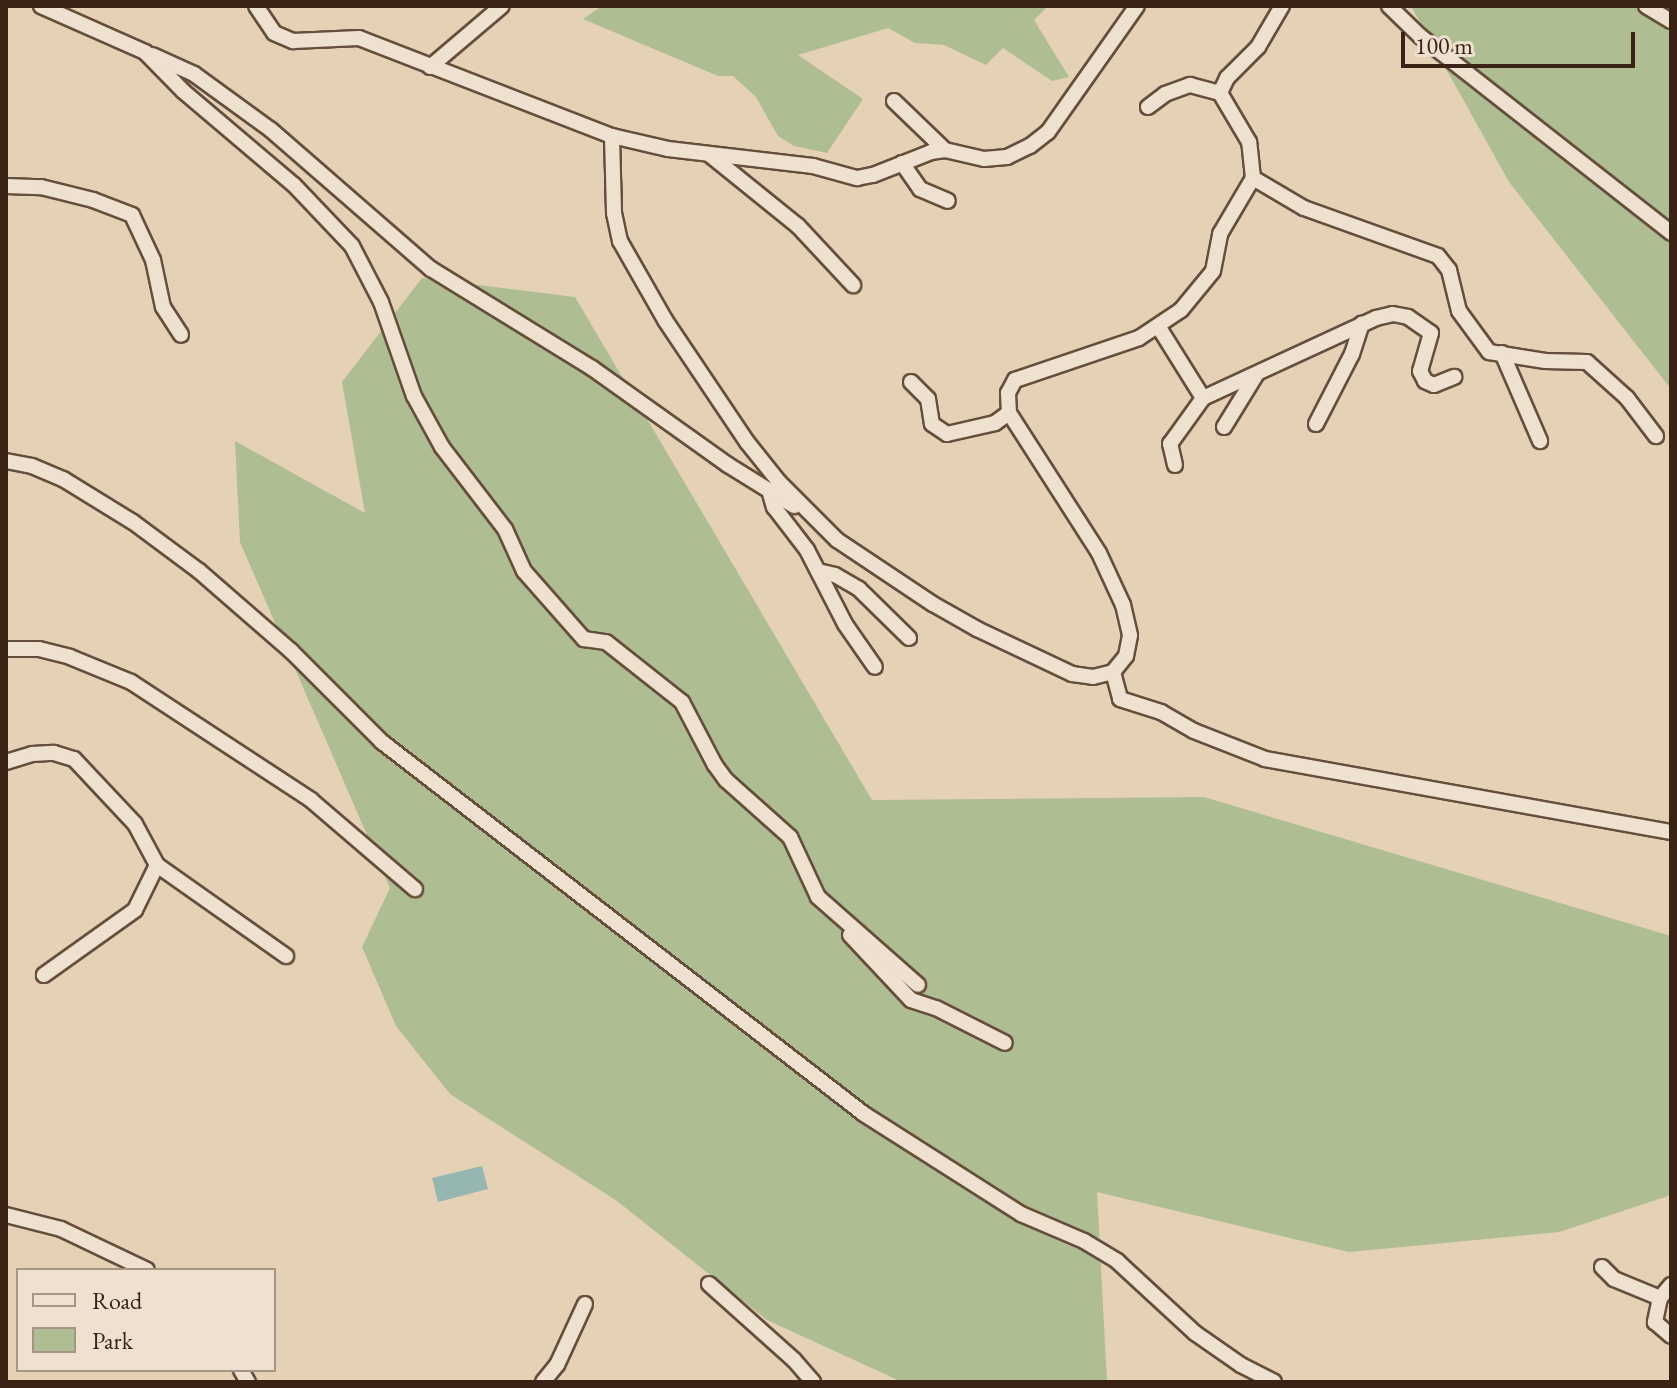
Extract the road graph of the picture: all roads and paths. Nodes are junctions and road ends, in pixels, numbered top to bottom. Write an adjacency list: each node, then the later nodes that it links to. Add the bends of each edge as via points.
1 (41, 6): 9 (street)
2 (256, 6): 10 (street, via 274,33 293,41 359,38)
3 (502, 6): 10 (street)
4 (1137, 6): 15 (street, via 1048,132 1007,157 984,159)
5 (1282, 6): 11 (street, via 1258,47 1227,78)
6 (1389, 6): 21 (street)
7 (1646, 6): 8 (street)
8 (1671, 21)
9 (145, 52): 38 (street, via 194,74 271,130 431,269 603,375); 49 (street, via 294,185 352,246 381,302 414,396 442,447 505,529 524,571 584,639 606,642 682,702 715,765 790,837 818,897)
10 (430, 67): 14 (street)
11 (1220, 93): 13 (street, via 1190,85); 18 (street, via 1249,142)
12 (894, 101): 15 (street)
13 (1148, 107)
14 (612, 136): 16 (street); 39 (street, via 614,213 620,241 639,278 747,442)
15 (945, 150): 17 (street)
16 (710, 155): 17 (street, via 813,166 857,178); 22 (street, via 798,226)
17 (902, 163): 20 (street, via 920,189)
18 (1253, 178): 24 (street, via 1220,234 1213,271 1181,310); 26 (street, via 1304,208 1438,256 1449,270 1459,311 1489,352)
19 (6, 186): 25 (street, via 41,187 132,215 153,260 163,307)
20 (948, 201)
21 (1671, 233)
22 (853, 285)
23 (1362, 324): 27 (street); 28 (street, via 1393,314 1423,324 1431,333 1420,371 1425,381 1434,385); 32 (street)
24 (1158, 326): 30 (street); 31 (street, via 1129,342 1015,380 1008,393)
25 (181, 335)
26 (1502, 353): 34 (street, via 1587,362 1614,384); 35 (street)
27 (1256, 375): 30 (street); 33 (street)
28 (1454, 377)
29 (911, 382): 31 (street, via 928,399 932,424 947,434 995,423)
30 (1203, 398): 37 (street, via 1170,444)
31 (1009, 413): 44 (street, via 1099,553 1123,605 1130,635 1126,656)
32 (1316, 424)
33 (1224, 427)
34 (1656, 436)
35 (1540, 441)
36 (6, 461): 64 (street, via 63,479 163,543 291,651 382,742 864,1114 1021,1214 1117,1261 1195,1333)
37 (1175, 465)
38 (769, 490): 39 (street); 40 (street, via 774,507)
39 (813, 518): 44 (street, via 837,540 977,629 1072,674 1093,677)
40 (818, 571): 41 (street, via 859,589); 43 (street)
41 (909, 638)
42 (6, 649): 48 (street, via 60,654 131,682 311,800)
43 (875, 667)
44 (1113, 672): 46 (street, via 1120,699 1265,759)
45 (6, 762): 47 (street, via 54,753 74,759 135,824)
46 (1671, 832)
47 (157, 865): 50 (street); 51 (street, via 135,910)
48 (415, 889)
49 (833, 912): 52 (street); 53 (street, via 861,950 911,1000)
50 (286, 956)
51 (44, 975)
52 (918, 985)
53 (1005, 1043)
54 (6, 1215): 56 (street, via 61,1229)
55 (1602, 1267): 59 (street, via 1614,1279)
56 (143, 1268)
57 (709, 1284): 63 (street)
58 (1671, 1285): 59 (street)
59 (1660, 1298): 61 (street, via 1655,1322)
60 (585, 1304): 62 (street, via 557,1365)
61 (1671, 1336)
62 (543, 1382)
63 (813, 1382)
64 (1274, 1382)

